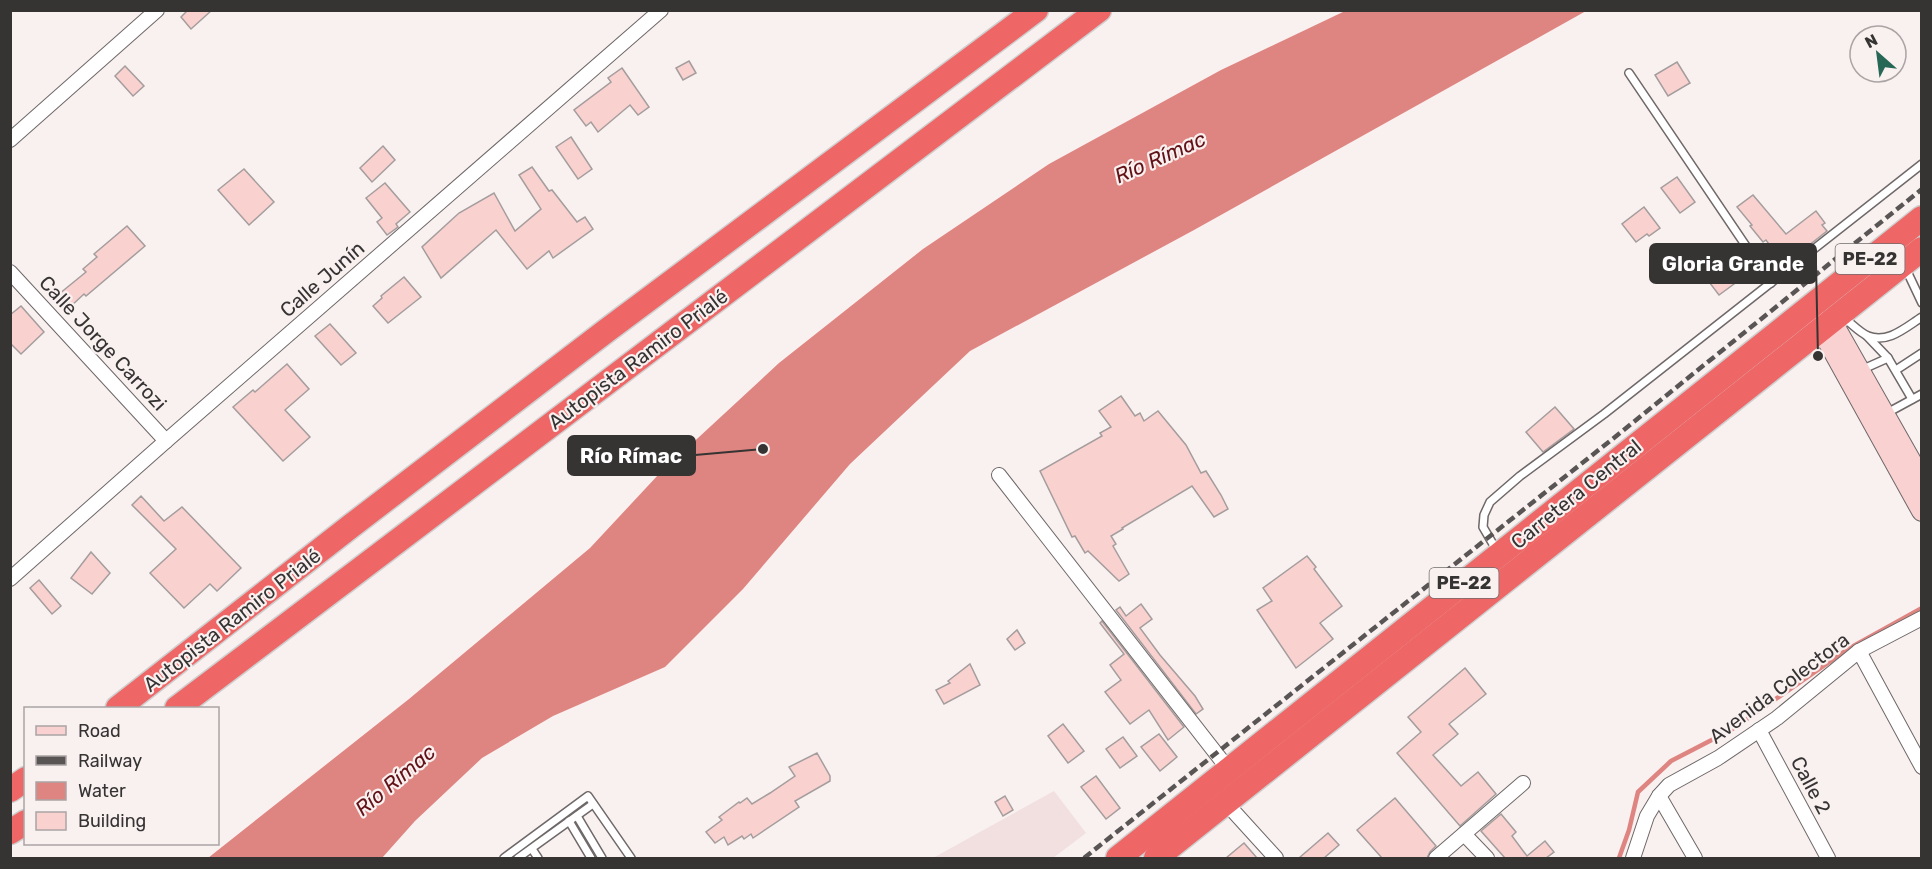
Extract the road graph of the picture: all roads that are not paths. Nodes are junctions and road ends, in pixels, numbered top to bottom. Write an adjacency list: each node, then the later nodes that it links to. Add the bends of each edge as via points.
1 (157, 10): 6 (street)
2 (661, 10): 24 (street, Calle Junín)
3 (1036, 10): 32 (highway, Autopista Ramiro Prialé, via 606,331)
4 (1099, 10): 33 (highway, Autopista Ramiro Prialé)
5 (1629, 73): 11 (lane)
6 (10, 140)
7 (1922, 164): 11 (lane)
8 (1922, 218): 13 (highway, Carretera Central / PE-22)
9 (1913, 257): 12 (lane); 15 (highway, Carretera Central / PE-22)
10 (10, 272): 24 (street, Calle Jorge Carrozi)
11 (1771, 283): 28 (lane, via 1490,502 1483,527)
12 (1922, 303)
13 (1815, 304): 15 (street); 28 (highway, Carretera Central / PE-22)
14 (1922, 317): 16 (lane, via 1882,339)
15 (1831, 322): 16 (lane); 19 (street); 27 (street); 41 (highway, Carretera Central / PE-22)
16 (1867, 336): 18 (lane)
17 (1922, 353): 20 (lane)
18 (1888, 358): 19 (lane); 20 (lane)
19 (1861, 370): 23 (street)
20 (1896, 370): 22 (lane)
21 (1922, 394): 22 (lane)
22 (1912, 399): 23 (lane)
23 (1885, 414): 26 (street)
24 (166, 441): 29 (street, Calle Junín)
25 (999, 475): 36 (street)
26 (1922, 481)
27 (1922, 511)
28 (1500, 555): 36 (highway, Carretera Central / PE-22)
29 (10, 579)
30 (1922, 618): 31 (street, Avenida Colectora)
31 (1859, 651): 34 (street, Avenida Colectora); 35 (street)
32 (119, 707)
33 (178, 707)
34 (1759, 730): 40 (street, Avenida Colectora, via 1669,785); 62 (street, Calle 2)
35 (1922, 767)
36 (1229, 770): 55 (highway, Carretera Central / PE-22)
37 (24, 780): 39 (highway)
38 (1523, 783): 47 (street)
39 (10, 790)
40 (1659, 796): 60 (street, Avenida Colectora, via 1647,816); 61 (street)
41 (1226, 803): 56 (highway, Carretera Central / PE-22); 57 (street)
42 (593, 804): 43 (lane); 50 (lane, via 588,796); 54 (lane)
43 (577, 816): 44 (lane); 53 (lane)
44 (569, 821): 48 (lane); 52 (lane)
45 (24, 823): 46 (highway)
46 (10, 832)
47 (1464, 834): 58 (street); 59 (street)
48 (532, 849): 49 (lane); 51 (lane)
49 (523, 857)
50 (504, 858)
51 (538, 858)
52 (591, 858)
53 (602, 858)
54 (631, 858)
55 (1118, 858)
56 (1156, 858)
57 (1276, 858)
58 (1436, 858)
59 (1487, 858)
60 (1633, 858)
61 (1695, 858)
62 (1828, 858)

